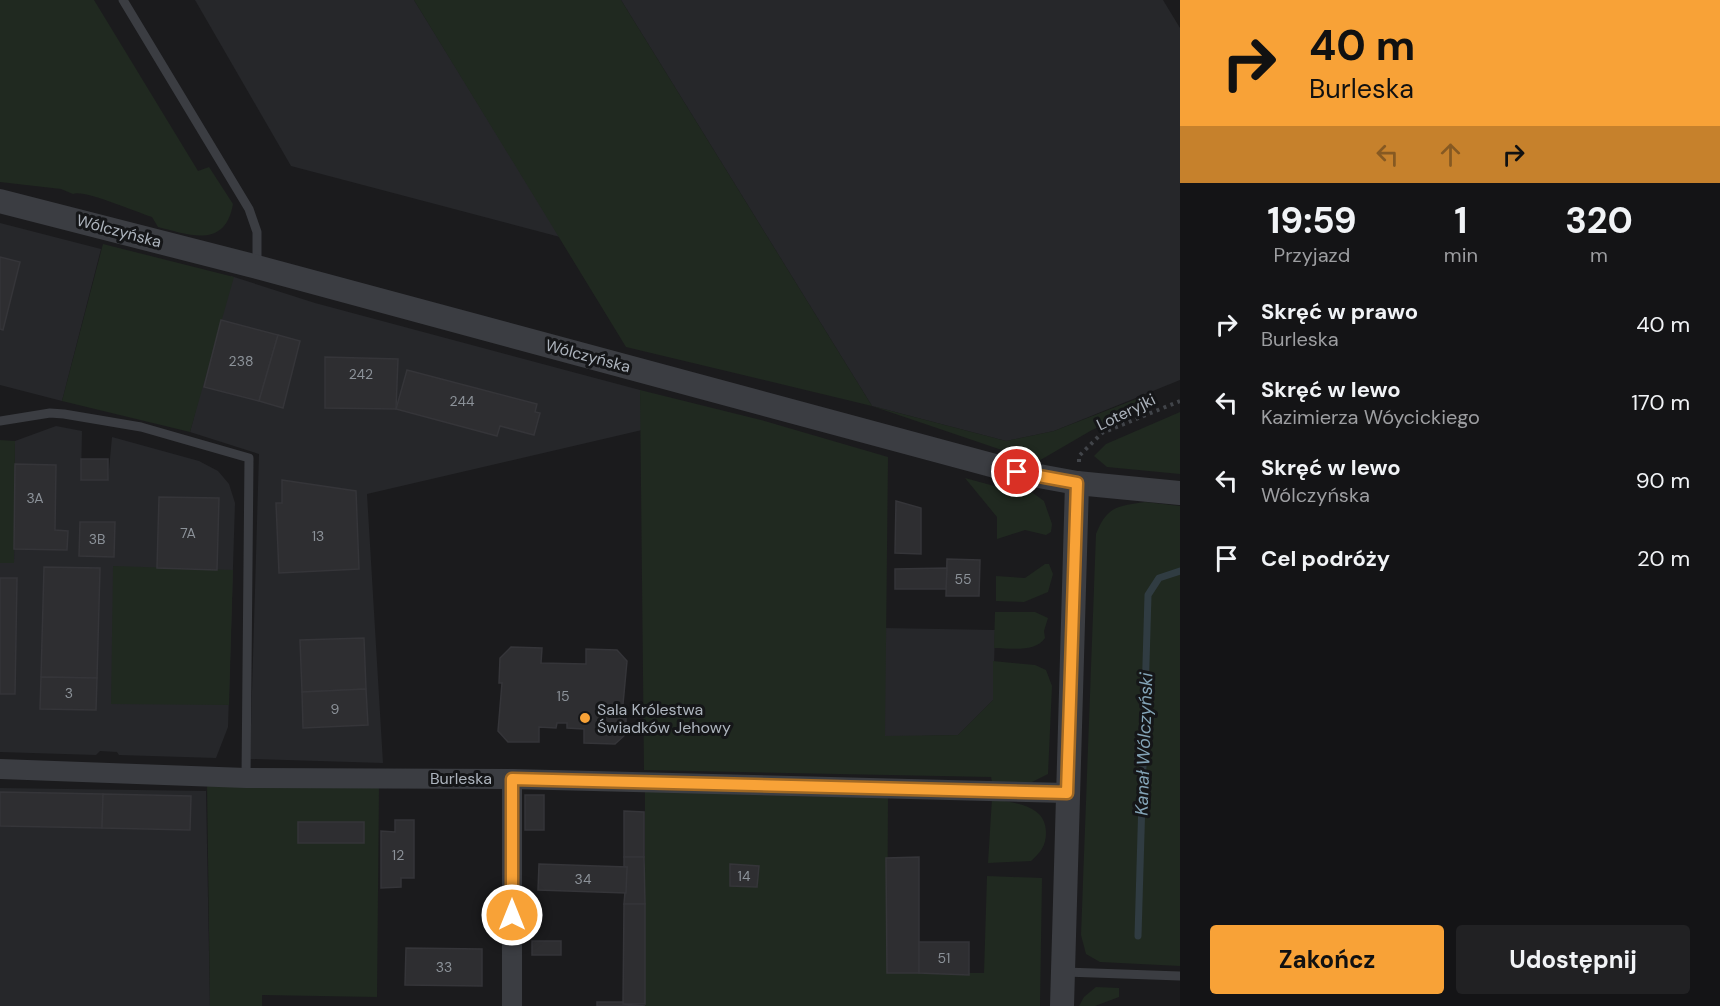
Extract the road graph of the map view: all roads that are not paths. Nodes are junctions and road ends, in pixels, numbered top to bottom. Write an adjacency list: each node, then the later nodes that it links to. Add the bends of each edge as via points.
1 (123, 0): 3 (lane, via 249,208 257,232)
2 (0, 201): 3 (street, Wólczyńska)
3 (257, 267): 5 (street, Wólczyńska, via 1017,472)
4 (0, 421): 8 (lane, via 64,414 141,427 249,458)
5 (1077, 483): 6 (street, Wólczyńska); 10 (street)
6 (1180, 493)
7 (0, 769): 8 (street, Burleska)
8 (246, 778): 9 (street, Burleska)
9 (512, 779): 10 (street, Burleska); 13 (street)
10 (1067, 793): 11 (street)
11 (1063, 972): 12 (lane); 14 (street)
12 (1180, 976)
13 (512, 1006)
14 (1062, 1006)

